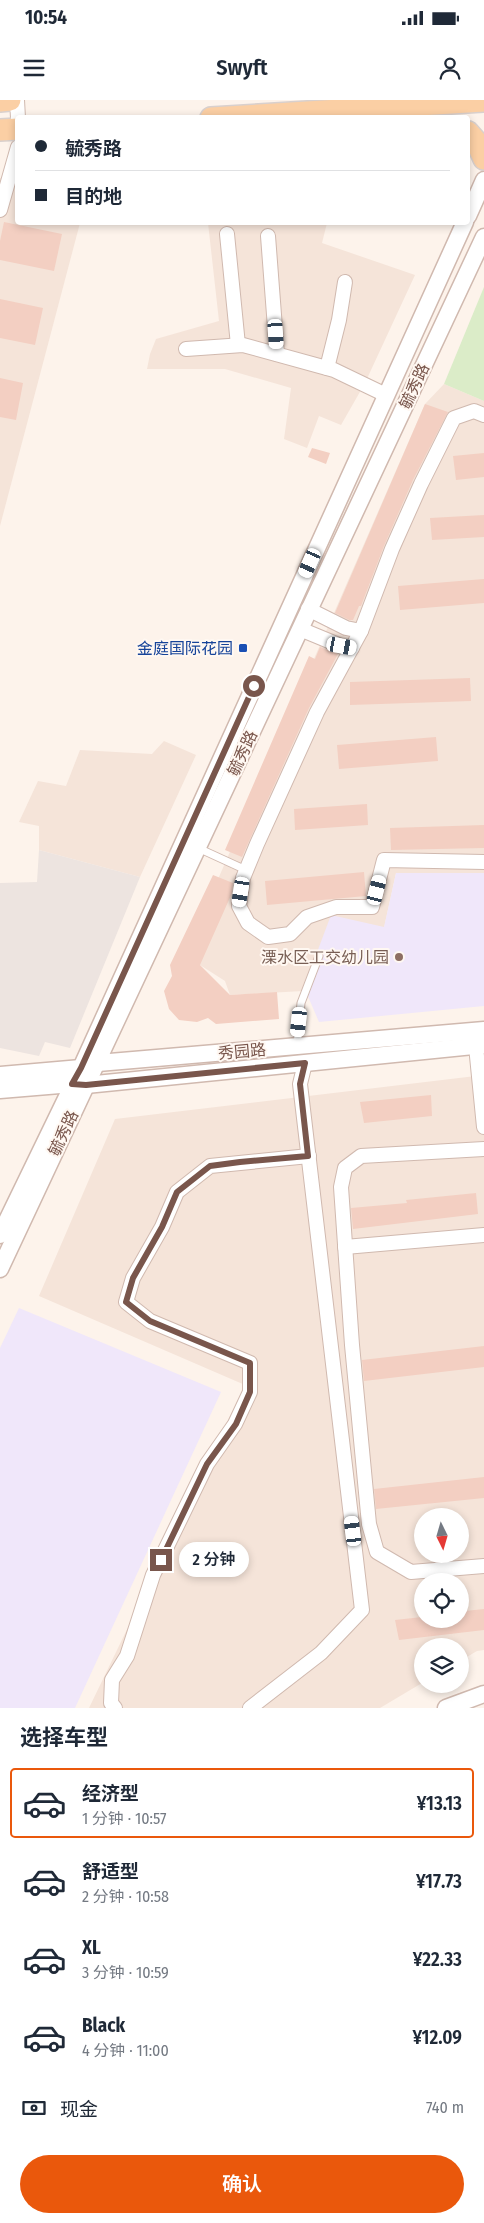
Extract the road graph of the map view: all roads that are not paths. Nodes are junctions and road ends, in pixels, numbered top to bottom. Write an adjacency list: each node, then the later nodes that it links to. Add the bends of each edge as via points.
1 (10, 100): 3 (main road)
2 (17, 100): 6 (street)
3 (0, 101)
4 (484, 101): 5 (main road)
5 (410, 106): 7 (main road); 8 (main road)
6 (18, 115)
7 (261, 115)
8 (444, 115)
9 (15, 129): 10 (main road)
10 (0, 130)
11 (470, 134): 13 (main road)
12 (15, 158): 15 (street)
13 (484, 159)
14 (484, 180): 16 (street)
15 (0, 210)
16 (470, 212)
17 (463, 225): 26 (street, 毓秀路)
18 (227, 234): 22 (street)
19 (268, 236): 24 (street)
20 (484, 237): 28 (street, 毓秀路)
21 (345, 282): 25 (street)
22 (238, 345): 23 (street); 24 (street)
23 (186, 349)
24 (277, 354): 25 (street)
25 (327, 368): 26 (street)
26 (386, 395): 40 (street, 毓秀路)
27 (484, 415): 30 (street, via 474,411 454,418 420,484)
28 (308, 609): 29 (street, 毓秀路); 30 (street, via 346,628)
29 (300, 629): 31 (street); 32 (street, 毓秀路)
30 (361, 631): 31 (street)
31 (352, 648): 34 (street, via 317,712)
32 (198, 848): 34 (lane); 38 (street, 毓秀路)
33 (484, 862): 34 (street, via 384,860 372,907 336,907 307,917 290,934 268,937 248,923 238,906)
34 (246, 870)
35 (320, 956): 37 (lane, via 301,1002)
36 (479, 1038): 37 (street, 秀园路); 39 (street, 秀园路); 44 (street)
37 (296, 1046): 38 (street, 秀园路)
38 (98, 1063): 40 (street, 秀园路); 42 (street, 毓秀路)
39 (305, 1063): 42 (street, 秀园路); 46 (street, via 300,1084)
40 (81, 1068): 41 (street, 秀园路); 42 (street, 毓秀路)
41 (0, 1075)
42 (79, 1084): 43 (street, 秀园路); 47 (street, 毓秀路); 50 (street, 毓秀路)
43 (0, 1090)
44 (484, 1127)
45 (484, 1150): 49 (street, via 361,1156 345,1168 341,1187)
46 (308, 1156): 53 (street, via 210,1166 177,1192 162,1227 133,1278 126,1302 150,1321 250,1363 250,1392 236,1424 207,1464 154,1574 127,1656 112,1680 111,1704); 54 (street, via 362,1610 321,1654)
47 (0, 1235)
48 (484, 1235): 49 (street)
49 (345, 1247): 51 (street, via 369,1524 377,1552 411,1572)
50 (0, 1269)
51 (484, 1566)
52 (484, 1694): 55 (street)
53 (115, 1708)
54 (250, 1708)
55 (446, 1708)

